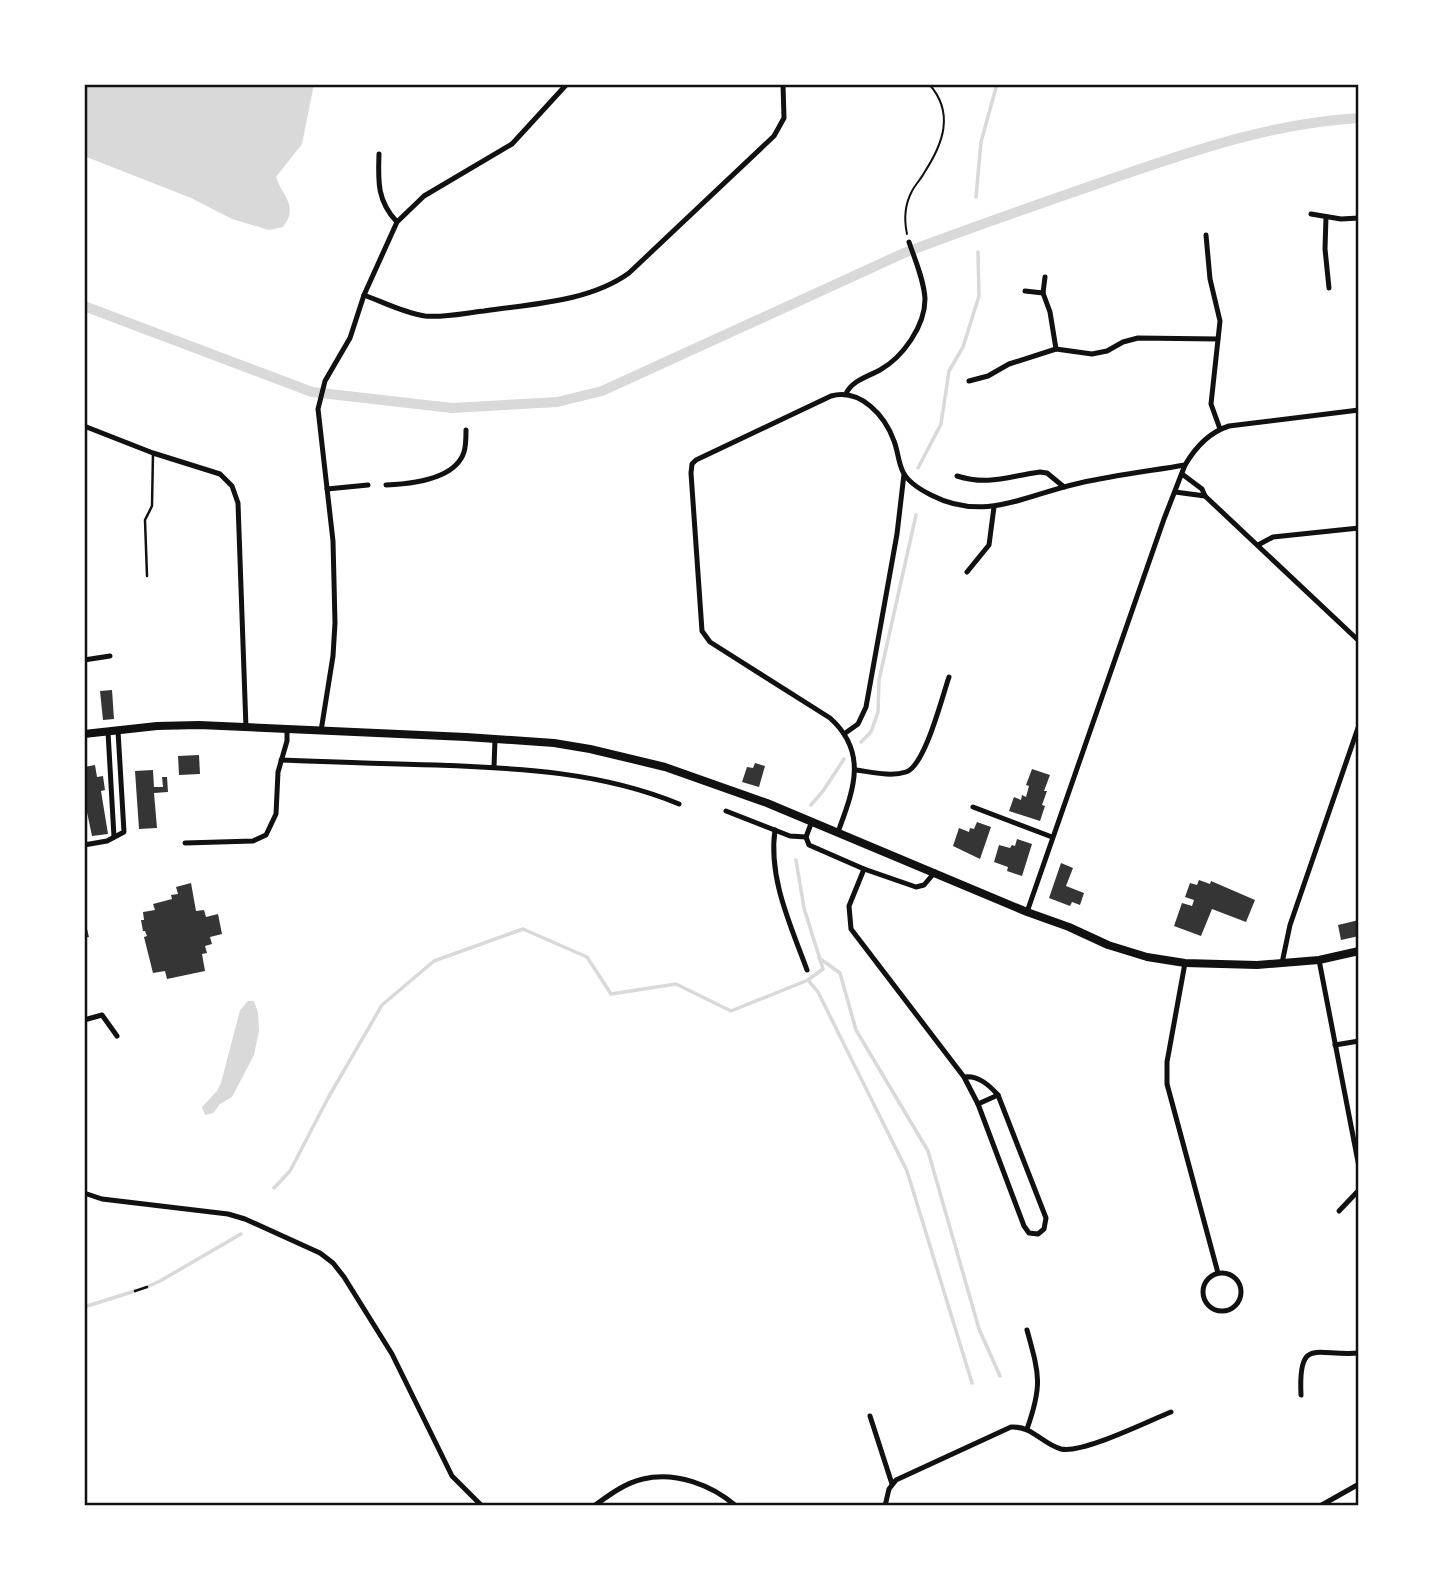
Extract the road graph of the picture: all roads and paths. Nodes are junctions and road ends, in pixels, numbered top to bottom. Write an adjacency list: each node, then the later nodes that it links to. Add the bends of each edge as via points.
1 (567, 84): 8 (street, via 512,144 424,196)
2 (783, 84): 15 (street, via 784,118 775,136 614,283 539,303 437,316 415,314)
3 (929, 84): 10 (path, via 942,103 945,127 930,164 911,193 905,224)
4 (379, 154): 8 (street, via 379,195)
5 (1311, 214): 6 (street)
6 (1326, 217): 7 (street); 12 (street)
7 (1359, 218)
8 (397, 222): 15 (street)
9 (1206, 235): 16 (street)
10 (909, 242): 19 (street, via 924,305 908,344 888,365 852,385)
11 (1045, 277): 14 (street)
12 (1329, 288)
13 (1025, 291): 14 (street)
14 (1043, 293): 17 (street)
15 (364, 295): 33 (street, via 350,338 325,381 318,406)
16 (1219, 339): 17 (street, via 1154,337 1130,340 1099,353); 22 (street, via 1211,404)
17 (1056, 349): 18 (street)
18 (969, 382)
19 (846, 394): 27 (street, via 865,401 879,415 893,438); 52 (street, via 831,396 698,458 691,470 704,635 830,718)
20 (1359, 410): 22 (street)
21 (85, 426): 24 (lane); 25 (street)
22 (1220, 429): 26 (street, via 1198,446)
23 (466, 430): 31 (street, via 464,453 454,467 436,477)
24 (84, 444)
25 (153, 453): 40 (lane, via 152,506 145,520); 46 (street, via 220,474 233,485 238,503)
26 (1185, 465): 28 (street); 32 (street)
27 (904, 474): 36 (street, via 950,503); 52 (street, via 866,707 858,724)
28 (1182, 474): 34 (street); 35 (street)
29 (957, 476): 32 (street, via 988,482 1040,472)
30 (368, 485): 33 (street)
31 (386, 485)
32 (1063, 487): 36 (street)
33 (327, 489): 49 (street, via 335,624)
34 (1175, 492): 35 (street); 64 (street)
35 (1205, 496): 38 (street)
36 (994, 508): 39 (street, via 989,545)
37 (1359, 528): 38 (street, via 1273,537)
38 (1258, 545): 41 (street)
39 (967, 572)
40 (147, 576)
41 (1359, 640)
42 (110, 656): 43 (street)
43 (84, 660)
44 (949, 677): 56 (street, via 913,768 897,774)
45 (1359, 725): 74 (street, via 1290,925)
46 (246, 727): 47 (main road); 48 (main road)
47 (287, 729): 49 (main road); 54 (street)
48 (118, 730): 50 (main road); 63 (street, via 124,832)
49 (321, 731): 53 (main road)
50 (108, 732): 51 (main road); 63 (street)
51 (84, 734)
52 (844, 734): 56 (street)
53 (495, 739): 55 (street); 60 (main road, via 572,745 665,767)
54 (281, 760): 55 (street); 66 (street, via 276,814 266,835 248,842)
55 (494, 767): 57 (street, via 589,777)
56 (856, 770): 62 (street)
57 (679, 804)
58 (972, 807): 64 (street)
59 (726, 811): 61 (street)
60 (812, 821): 62 (main road); 65 (street)
61 (775, 830): 65 (street); 75 (street, via 776,879)
62 (838, 832): 69 (main road)
63 (114, 836): 67 (street)
64 (1052, 836): 70 (street)
65 (806, 837): 68 (street, via 812,847)
66 (185, 843)
67 (84, 845)
68 (864, 869): 69 (street, via 916,887); 80 (street, via 849,906 851,929)
69 (935, 872): 70 (main road)
70 (1027, 912): 73 (main road, via 1108,945)
71 (1359, 951): 72 (main road)
72 (1319, 960): 74 (main road); 79 (street)
73 (1185, 963): 74 (main road); 87 (street, via 1167,1084)
74 (1282, 963)
75 (807, 970)
76 (84, 1020): 77 (street, via 102,1015)
77 (117, 1036)
78 (1359, 1041): 79 (street)
79 (1335, 1045): 83 (street)
80 (964, 1077): 81 (street, via 986,1084); 82 (street)
81 (998, 1096): 82 (street); 82 (street, via 1046,1218 1038,1234 1029,1233 1024,1226)
82 (978, 1104)
83 (1359, 1167)
84 (1359, 1190): 86 (street)
85 (84, 1194): 98 (street, via 228,1214 333,1263 392,1354 452,1476)
86 (1339, 1211)
87 (1218, 1273): 87 (street, via 1234,1277 1241,1292 1234,1307 1226,1310 1209,1306 1203,1291 1205,1283)
88 (147, 1287): 89 (lane)
89 (135, 1291)
90 (1027, 1330): 95 (street, via 1039,1378)
91 (1359, 1353): 92 (street, via 1308,1354 1300,1370)
92 (1301, 1395)
93 (1171, 1412): 95 (street, via 1071,1450)
94 (870, 1416): 96 (street)
95 (1027, 1429): 96 (street, via 1012,1427)
96 (892, 1484): 101 (street)
97 (1359, 1484): 102 (street)
98 (482, 1506)
99 (596, 1506): 100 (street, via 625,1485 655,1477 706,1485)
100 (736, 1506)
101 (885, 1506)
102 (1320, 1506)

